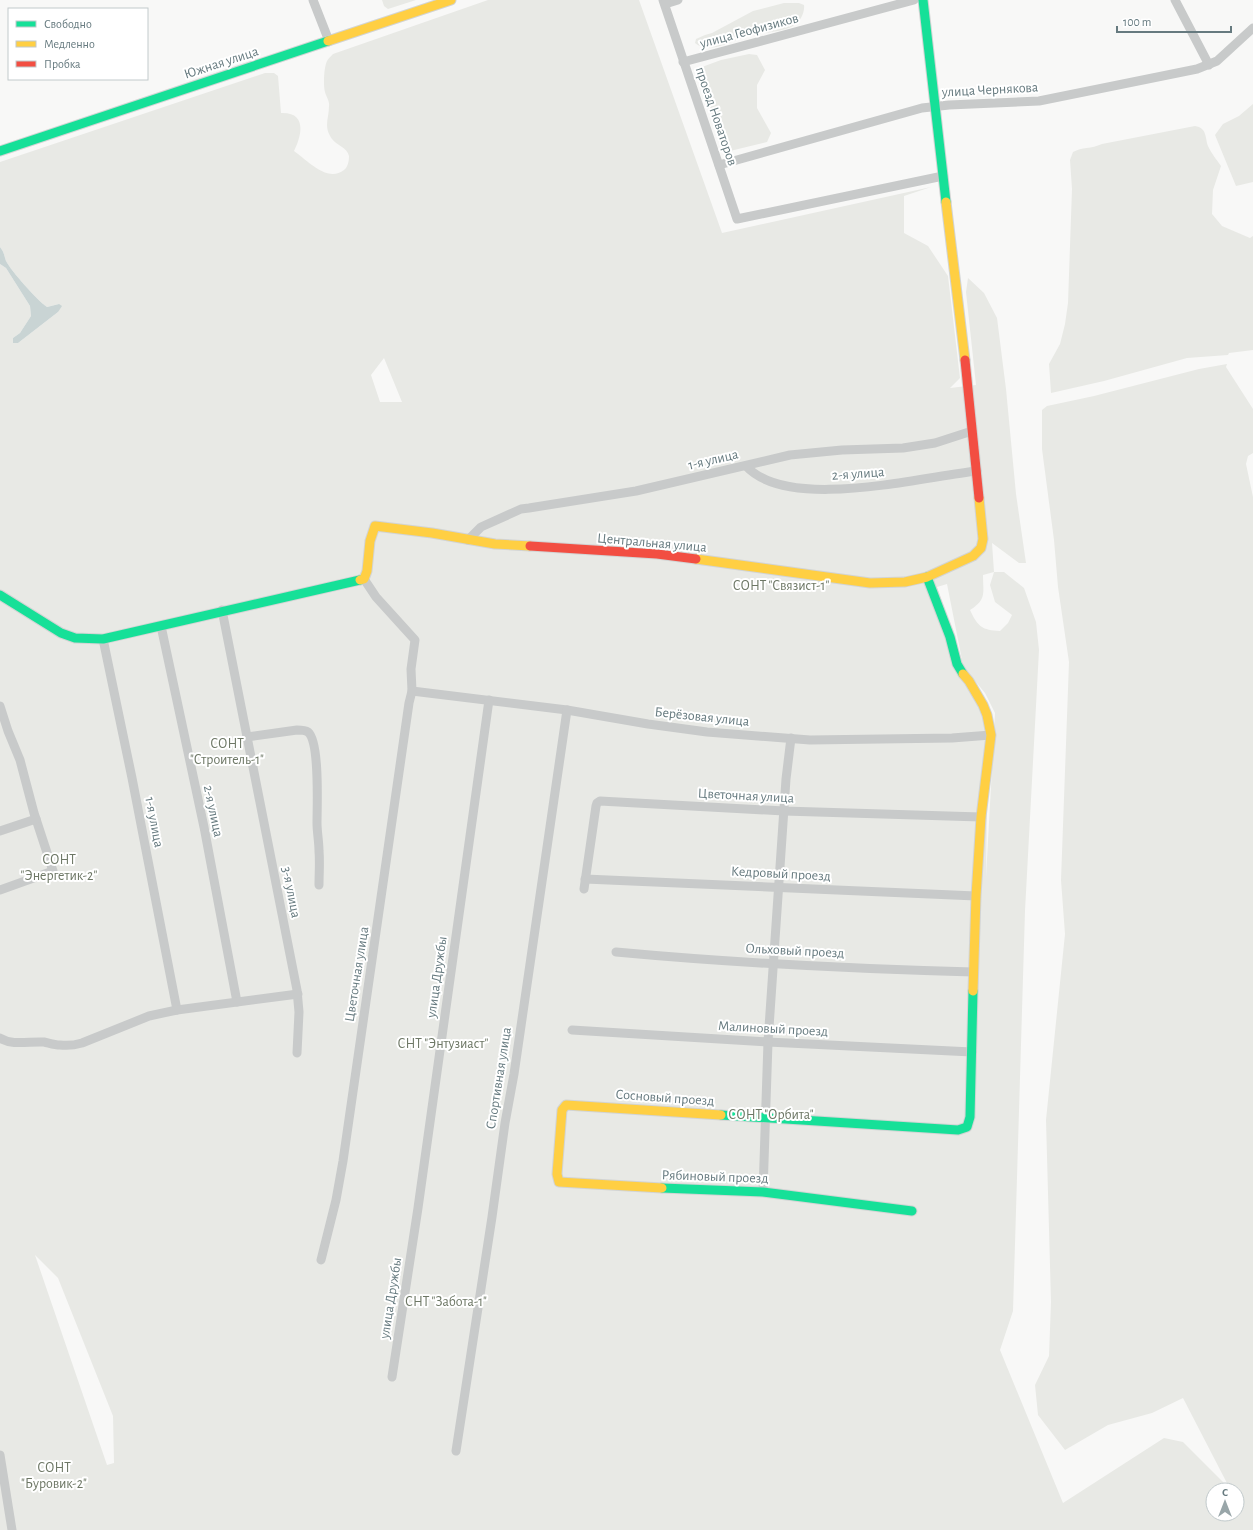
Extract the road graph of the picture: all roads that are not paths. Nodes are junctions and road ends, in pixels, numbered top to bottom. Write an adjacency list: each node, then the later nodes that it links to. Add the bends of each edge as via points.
1 (313, 0): 9 (street)
2 (451, 0): 9 (street, Южная улица)
3 (678, 0): 7 (street)
4 (914, 0): 10 (street, улица Геофизиков)
5 (924, 0): 12 (street, Центральная улица)
6 (1175, 0): 11 (street)
7 (664, 2): 10 (street, проезд Новаторов)
8 (1253, 28): 11 (street, улица Чернякова, via 1222,57)
9 (329, 41): 13 (street, Южная улица)
10 (683, 62): 14 (street, проезд Новаторов)
11 (1209, 65): 12 (street, улица Чернякова, via 1040,101)
12 (936, 105): 14 (street, улица Чернякова); 15 (street, Центральная улица)
13 (0, 151)
14 (719, 164): 15 (street, проезд Новаторов, via 737,219)
15 (943, 176): 16 (street, Центральная улица)
16 (972, 431): 17 (street, 1-я улица, via 935,443 903,448 812,453); 18 (street, Центральная улица)
17 (746, 466): 18 (street, 2-я улица, via 751,472 776,484 826,489 883,485); 19 (street, 1-я улица, via 636,492 521,509 481,527)
18 (976, 471): 20 (street, Центральная улица, via 983,539 981,548 973,556)
19 (468, 540): 20 (street, Центральная улица, via 521,546 657,554 870,583 905,582); 21 (street, Центральная улица, via 375,526)
20 (927, 578): 30 (street, via 950,637 957,664 983,705)
21 (364, 579): 23 (street); 26 (street, Цветочная улица, via 376,597 415,640 411,669)
22 (0, 596): 25 (street, via 75,638)
23 (222, 610): 24 (street); 31 (street, 3-я улица)
24 (161, 626): 25 (street); 47 (street, 2-я улица, via 204,827)
25 (103, 639): 48 (street, 1-я улица)
26 (412, 691): 27 (street, Берёзовая улица); 58 (street, Цветочная улица, via 343,1162)
27 (489, 700): 29 (street, Берёзовая улица); 59 (street, улица Дружбы)
28 (0, 706): 35 (street, via 20,760)
29 (567, 710): 32 (street, Берёзовая улица, via 707,732); 60 (street, Спортивная улица)
30 (991, 735): 32 (street, Берёзовая улица, via 865,740); 34 (street)
31 (247, 737): 38 (street, 3-я улица, via 297,730 308,732 311,736 318,788); 46 (street, 3-я улица)
32 (791, 738): 33 (street)
33 (784, 811): 34 (street, Цветочная улица); 37 (street, Цветочная улица, via 600,801 596,806); 39 (street)
34 (981, 817): 42 (street)
35 (36, 819): 36 (street); 41 (street, via 53,871)
36 (0, 831)
37 (585, 879): 39 (street, Кедровый проезд); 40 (street, Цветочная улица)
38 (319, 885)
39 (780, 886): 42 (street, Кедровый проезд); 44 (street)
40 (584, 889)
41 (0, 890)
42 (976, 896): 45 (street)
43 (616, 952): 44 (street, Ольховый проезд)
44 (774, 964): 45 (street, Ольховый проезд); 51 (street)
45 (973, 972): 52 (street)
46 (298, 994): 47 (street); 53 (street, 3-я улица)
47 (237, 1002): 48 (street)
48 (177, 1010): 50 (street, via 137,1020 70,1046 46,1042 13,1043)
49 (572, 1030): 51 (street, Малиновый проезд)
50 (0, 1038)
51 (768, 1042): 52 (street, Малиновый проезд); 54 (street)
52 (972, 1052): 54 (street, Сосновый проезд, via 970,1117 967,1127 958,1130)
53 (297, 1053)
54 (765, 1118): 55 (street, Сосновый проезд, via 566,1104 562,1110); 56 (street)
55 (560, 1140): 56 (street, Рябиновый проезд, via 557,1174 559,1182)
56 (763, 1192): 57 (street, Рябиновый проезд)
57 (912, 1211)
58 (321, 1260)
59 (392, 1377)
60 (456, 1451)
61 (0, 1455): 62 (street)
62 (12, 1530)

